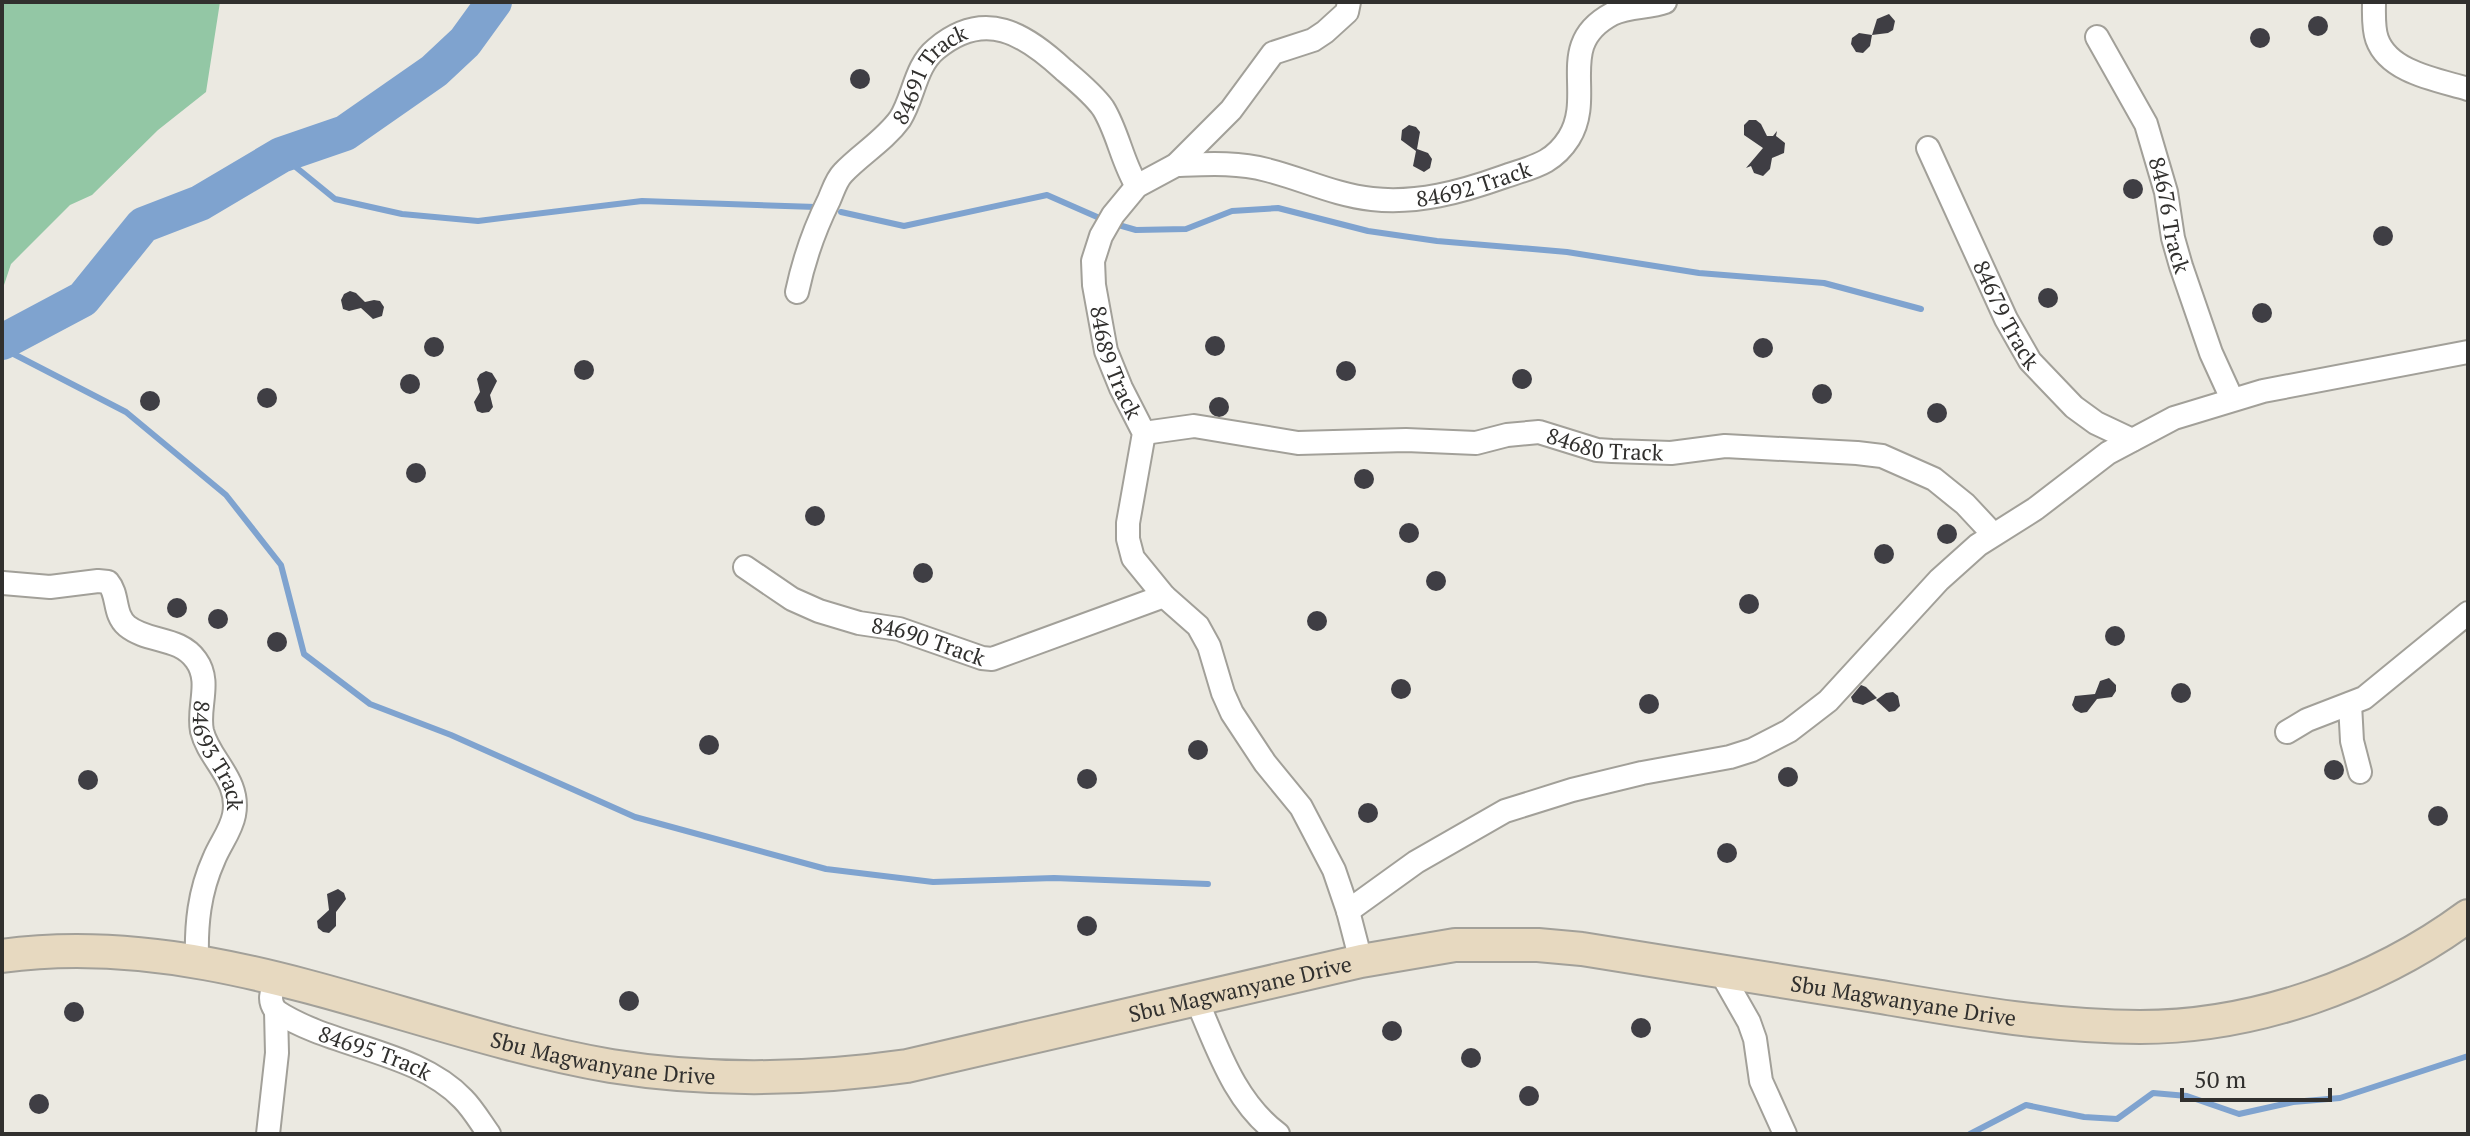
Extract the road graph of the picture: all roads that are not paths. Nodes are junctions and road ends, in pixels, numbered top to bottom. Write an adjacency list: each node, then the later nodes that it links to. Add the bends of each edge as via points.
1 (1349, 2): 7 (street, 84689 Track, via 1347,12 1325,32 1273,53 1231,110)
2 (1665, 2): 7 (street, 84692 Track, via 1615,13 1587,34 1579,54 1576,125 1558,152 1544,164 1458,193 1372,199 1237,164)
3 (2374, 2): 5 (street, via 2377,41 2395,62)
4 (2097, 37): 11 (street, 84676 Track, via 2146,124 2181,266)
5 (2468, 89)
6 (1928, 148): 13 (street, 84679 Track, via 2030,361 2074,407)
7 (1176, 165): 8 (street, 84689 Track)
8 (1137, 186): 9 (street, 84691 Track, via 1109,120 1084,87 1023,37 1002,28 972,30 934,50 901,118 841,175 806,253); 12 (street, 84689 Track, via 1113,215 1093,261 1106,351)
9 (797, 292)
10 (2468, 352): 11 (street)
11 (2232, 399): 13 (street, via 2174,418)
12 (1144, 433): 14 (street, 84680 Track, via 1194,426 1298,443 1476,443 1539,432 1612,451 1671,453 1725,446 1857,453 1882,456 1934,479); 17 (street, 84689 Track, via 1128,539 1133,558)
13 (2132, 440): 14 (street)
14 (1993, 534): 22 (street, via 1939,580 1828,701 1771,742 1730,757 1642,773 1505,811 1416,862)
15 (745, 567): 17 (street, 84690 Track, via 819,611 899,629 992,659)
16 (3, 583): 25 (street, 84693 Track, via 50,587 103,581 110,585 117,613 127,626 142,636 180,644 199,664 205,690 202,730 235,804 198,909)
17 (1164, 596): 22 (street, 84689 Track, via 1198,626 1232,713 1301,807 1334,870)
18 (2468, 613): 19 (street, via 2374,691)
19 (2350, 704): 20 (street); 21 (street)
20 (2287, 732)
21 (2360, 772)
22 (1348, 911): 26 (street, 84689 Track)
23 (2468, 916): 27 (main road, Sbu Magwanyane Drive, via 2413,952 2311,997 2207,1021 2144,1027 2029,1021)
24 (2, 956): 25 (main road, Sbu Magwanyane Drive, via 125,951)
25 (197, 960): 28 (main road, Sbu Magwanyane Drive)
26 (1361, 961): 27 (main road, Sbu Magwanyane Drive, via 1455,945 1526,944); 29 (main road, Sbu Magwanyane Drive)
27 (1720, 971): 34 (street, via 1749,1022 1761,1081)
28 (277, 979): 29 (main road, Sbu Magwanyane Drive, via 611,1066 749,1078 907,1066); 30 (street, via 270,996)
29 (1197, 1001): 33 (street, via 1229,1077)
30 (276, 1011): 31 (street); 32 (street, 84695 Track, via 423,1071 464,1099)
31 (268, 1134)
32 (489, 1134)
33 (1278, 1134)
34 (1785, 1134)

